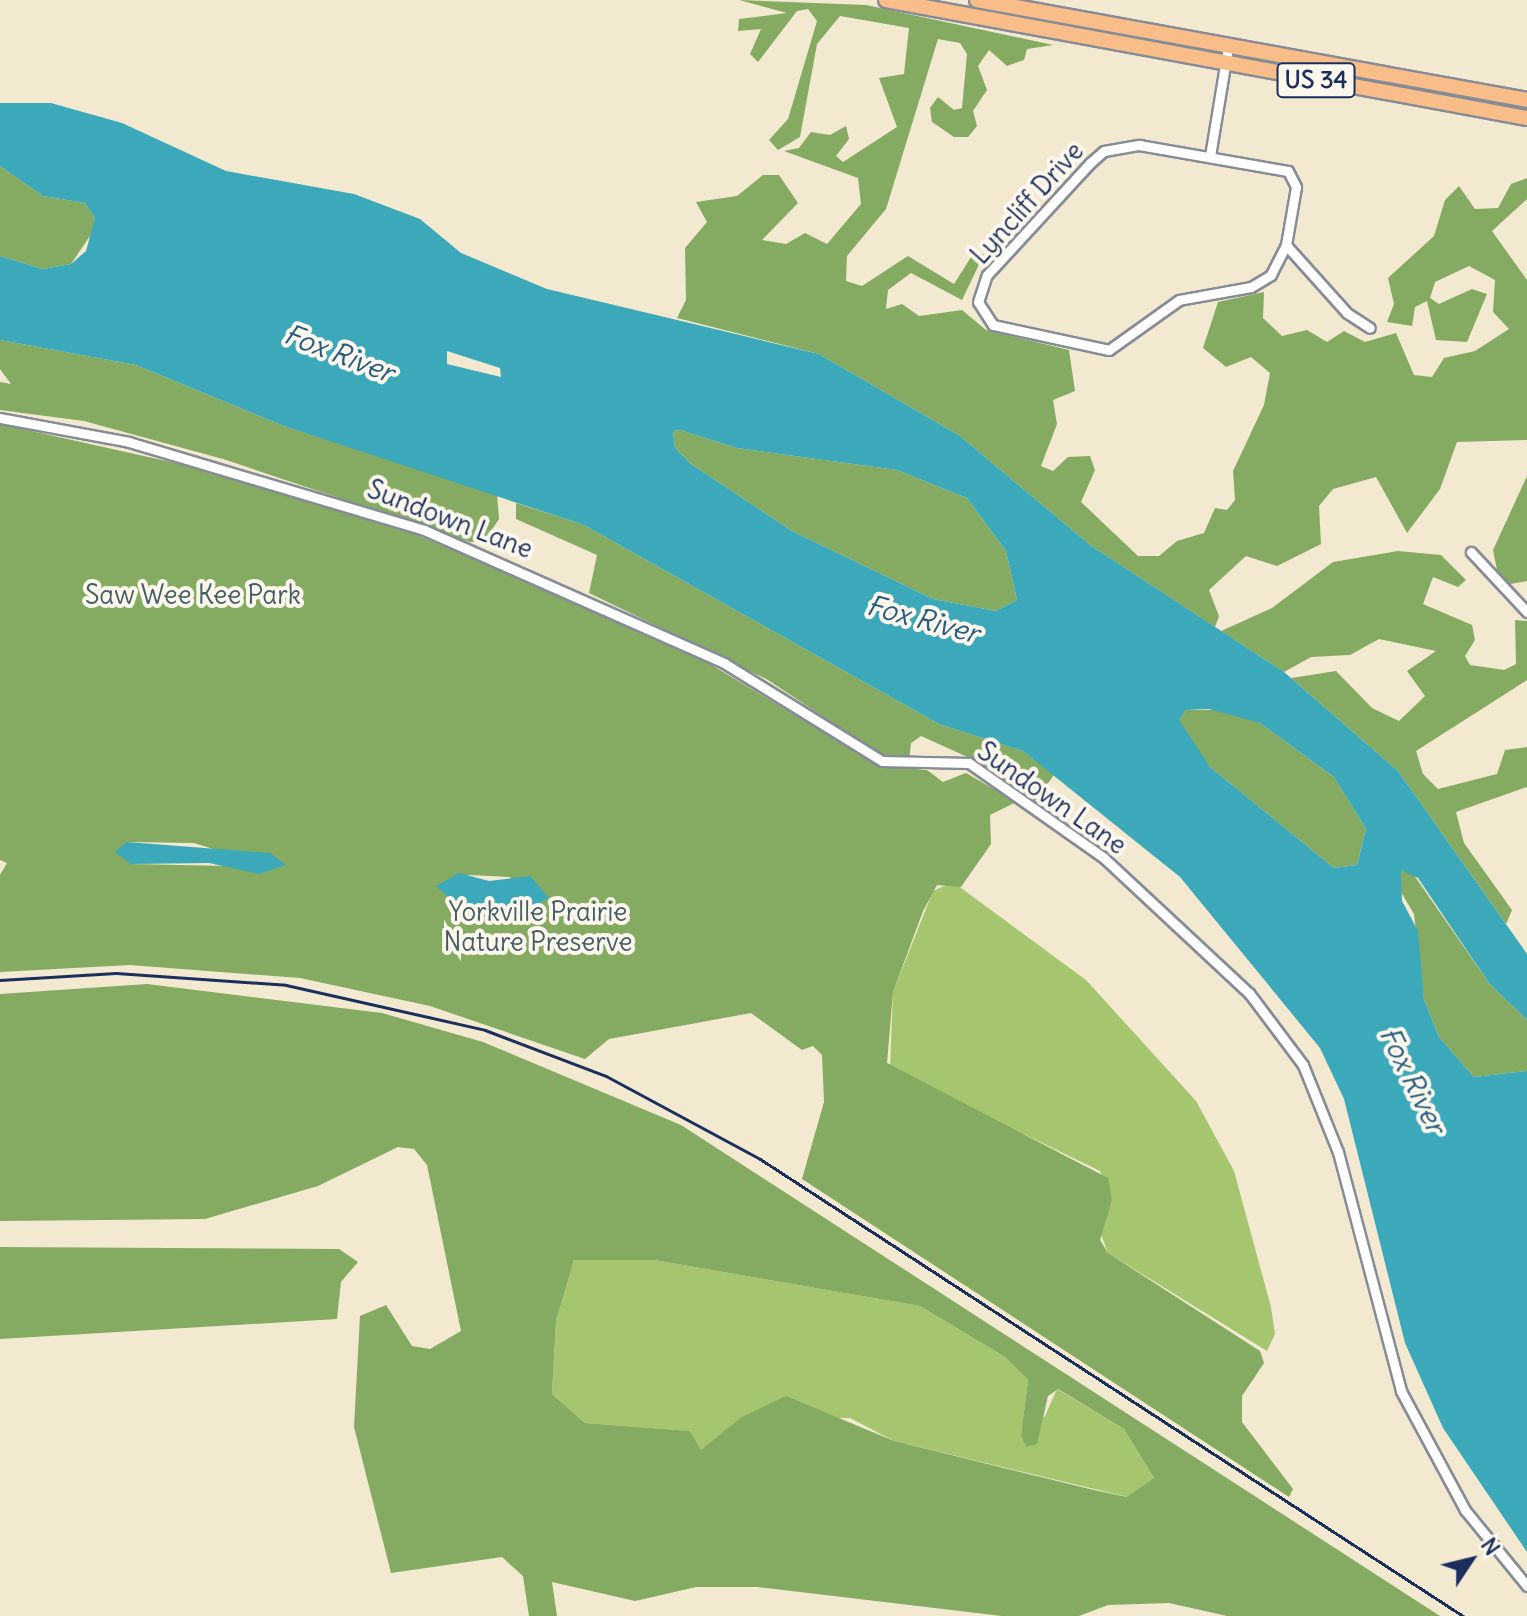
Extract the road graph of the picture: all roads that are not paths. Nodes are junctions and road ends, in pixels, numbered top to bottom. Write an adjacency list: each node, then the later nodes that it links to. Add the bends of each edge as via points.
1 (886, 0): 4 (main road, US 34)
2 (977, 0): 3 (main road, US 34)
3 (1228, 47): 4 (street); 5 (main road, US 34)
4 (1225, 63): 6 (main road, US 34); 7 (street)
5 (1527, 100)
6 (1527, 118)
7 (1210, 156): 8 (street, Lyncliff Drive, via 1288,171 1296,187); 8 (street, Lyncliff Drive, via 1139,145 1104,151 987,275 978,302 983,314 1009,331 1109,350 1179,300 1251,287 1271,275)
8 (1286, 245): 9 (street, via 1347,313)
9 (1370, 328)
10 (0, 418): 13 (street, Sundown Lane, via 129,442 424,530 724,663 882,761 969,763 1104,858 1249,993 1303,1065 1338,1152 1401,1391 1465,1510)
11 (1471, 552): 12 (street)
12 (1527, 612)
13 (1527, 1586)

